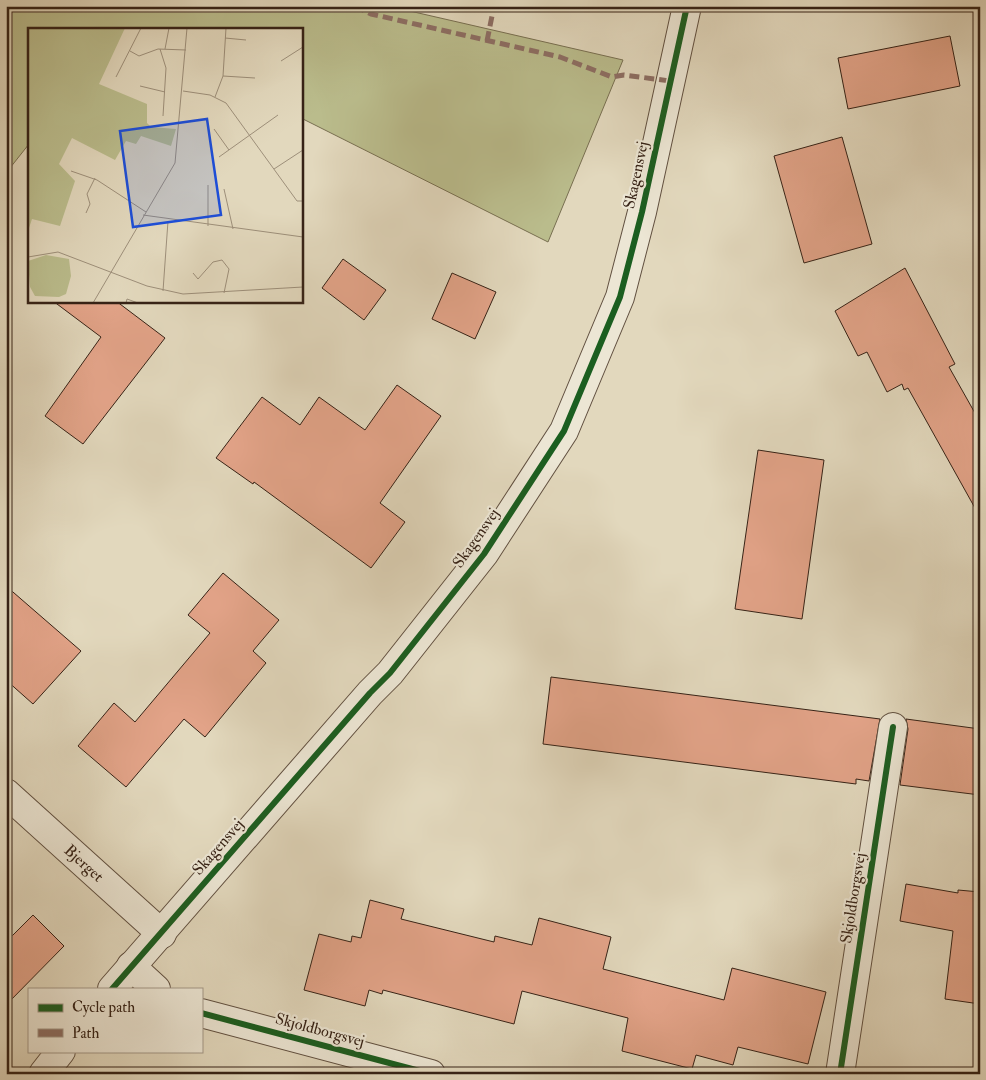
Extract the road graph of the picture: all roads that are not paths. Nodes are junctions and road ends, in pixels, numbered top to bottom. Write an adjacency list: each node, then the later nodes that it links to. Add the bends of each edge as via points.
1 (687, 6): 4 (street, Skagensvej, via 620,298 564,431 484,554 390,674 370,693)
2 (893, 727): 13 (street, Skjoldborgsvej)
3 (6, 792): 4 (street, Bjerget)
4 (162, 934): 5 (street, Skagensvej)
5 (131, 966): 6 (street, Skagensvej); 7 (street)
6 (113, 988)
7 (155, 988)
8 (202, 1013): 10 (street, Skjoldborgsvej)
9 (60, 1052): 11 (street)
10 (393, 1069): 12 (street, Skjoldborgsvej)
11 (43, 1074)
12 (431, 1074)
13 (840, 1074)

